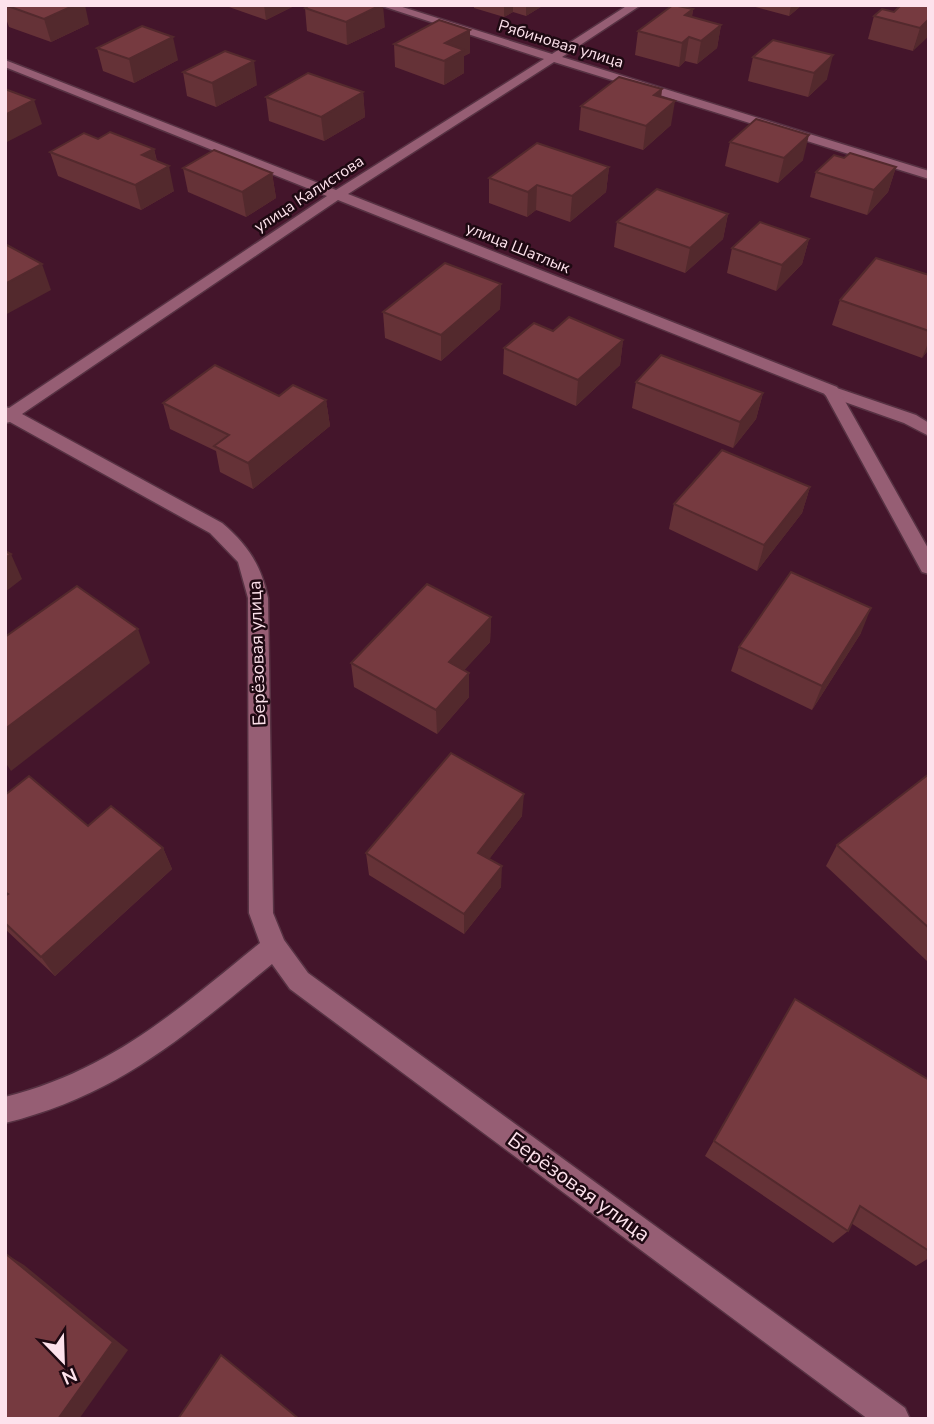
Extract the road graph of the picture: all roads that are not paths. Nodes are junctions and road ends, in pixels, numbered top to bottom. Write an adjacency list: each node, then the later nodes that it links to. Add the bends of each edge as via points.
1 (384, 5): 3 (street, Рябиновая улица)
2 (636, 5): 3 (street, улица Калистова)
3 (554, 58): 5 (street, Рябиновая улица); 6 (street, улица Калистова)
4 (5, 63): 6 (street, улица Шатлык)
5 (929, 175)
6 (337, 195): 7 (street, улица Шатлык); 8 (street, улица Калистова)
7 (831, 391): 9 (street, улица Шатлык, via 910,419); 10 (street)
8 (7, 415): 11 (street, Берёзовая улица, via 216,528 254,569 261,913)
9 (929, 431)
10 (929, 567)
11 (274, 947): 12 (street, via 134,1056 104,1074); 13 (street, Берёзовая улица, via 299,981)
12 (5, 1110)
13 (894, 1419)

